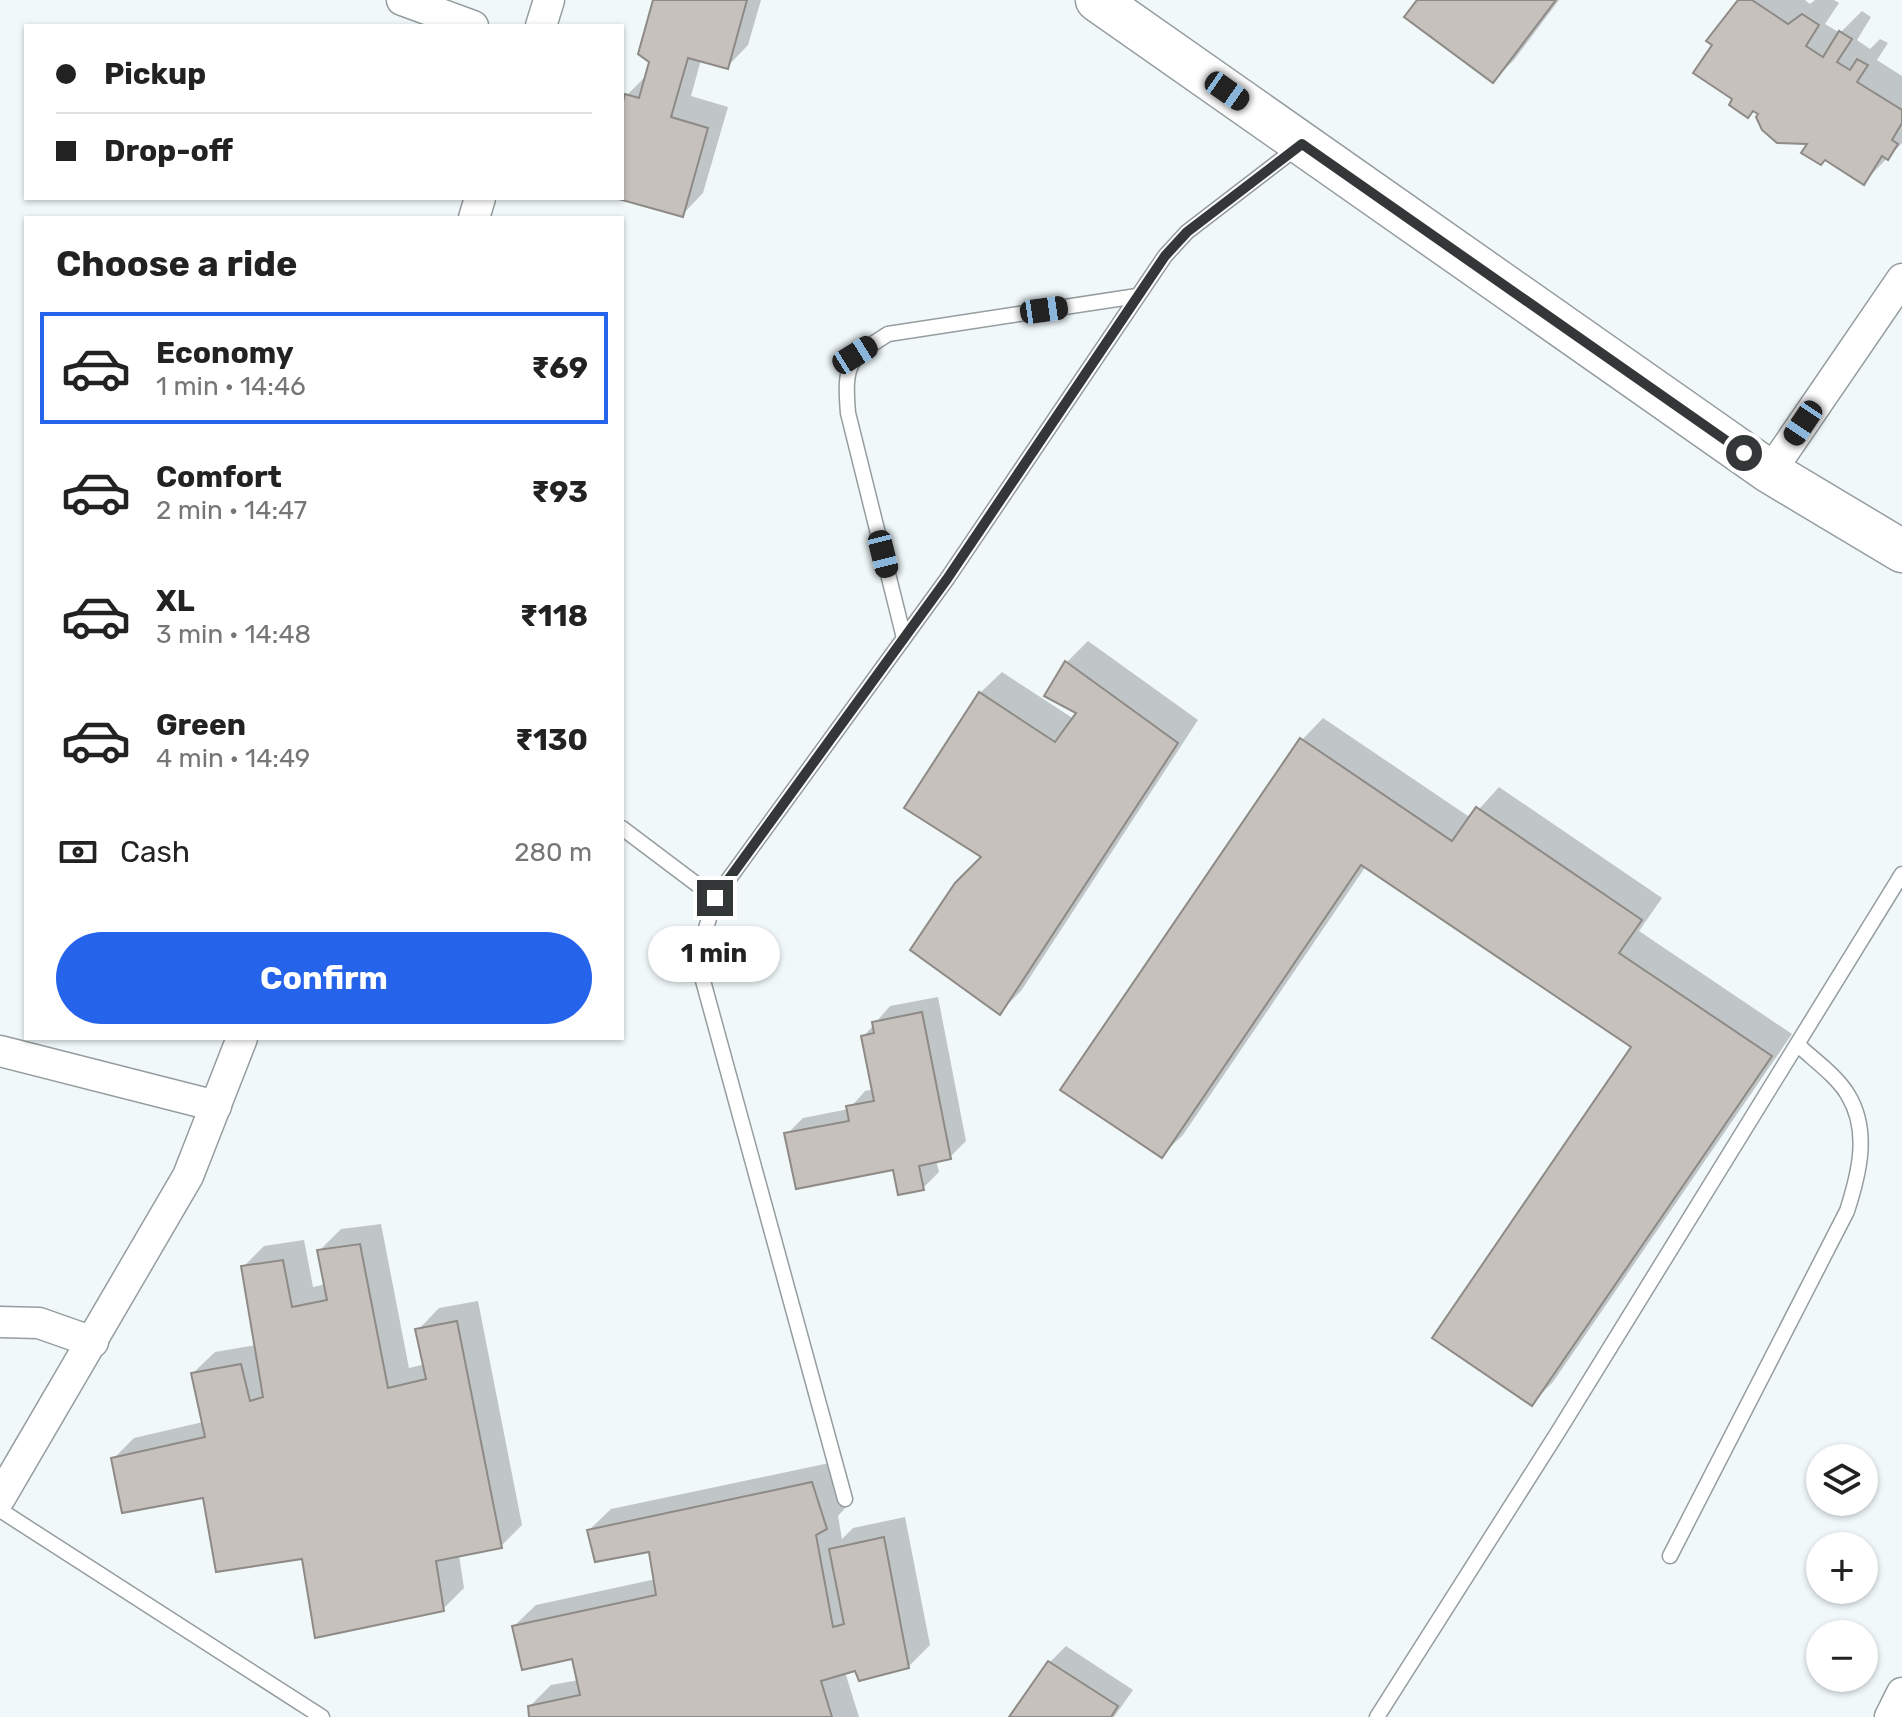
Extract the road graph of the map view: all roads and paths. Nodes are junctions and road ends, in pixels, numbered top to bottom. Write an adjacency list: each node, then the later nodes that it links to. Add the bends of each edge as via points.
1 (402, 0): 4 (street)
2 (549, 0): 5 (street)
3 (1103, 2): 6 (street)
4 (468, 24)
5 (542, 24)
6 (1302, 144): 8 (lane, via 1187,232); 9 (street)
7 (1902, 279): 9 (street)
8 (1137, 296): 11 (lane); 11 (lane, via 888,334 855,355 845,382 848,413)
9 (1770, 472): 10 (street)
10 (1902, 551)
11 (904, 638): 14 (lane)
12 (624, 830): 14 (lane)
13 (1902, 874): 16 (lane)
14 (715, 898): 22 (lane, via 704,935 702,977)
15 (241, 1040): 18 (street)
16 (1798, 1045): 24 (lane, via 1847,1093 1859,1121 1860,1171 1847,1211); 27 (lane)
17 (0, 1051): 18 (street)
18 (216, 1106): 20 (street, via 188,1176)
19 (0, 1322): 20 (street, via 39,1323)
20 (93, 1342): 21 (street)
21 (0, 1498)
22 (845, 1499)
23 (0, 1510): 26 (lane)
24 (1670, 1556)
25 (1902, 1693): 28 (street)
26 (322, 1717)
27 (1377, 1717)
28 (1890, 1717)

